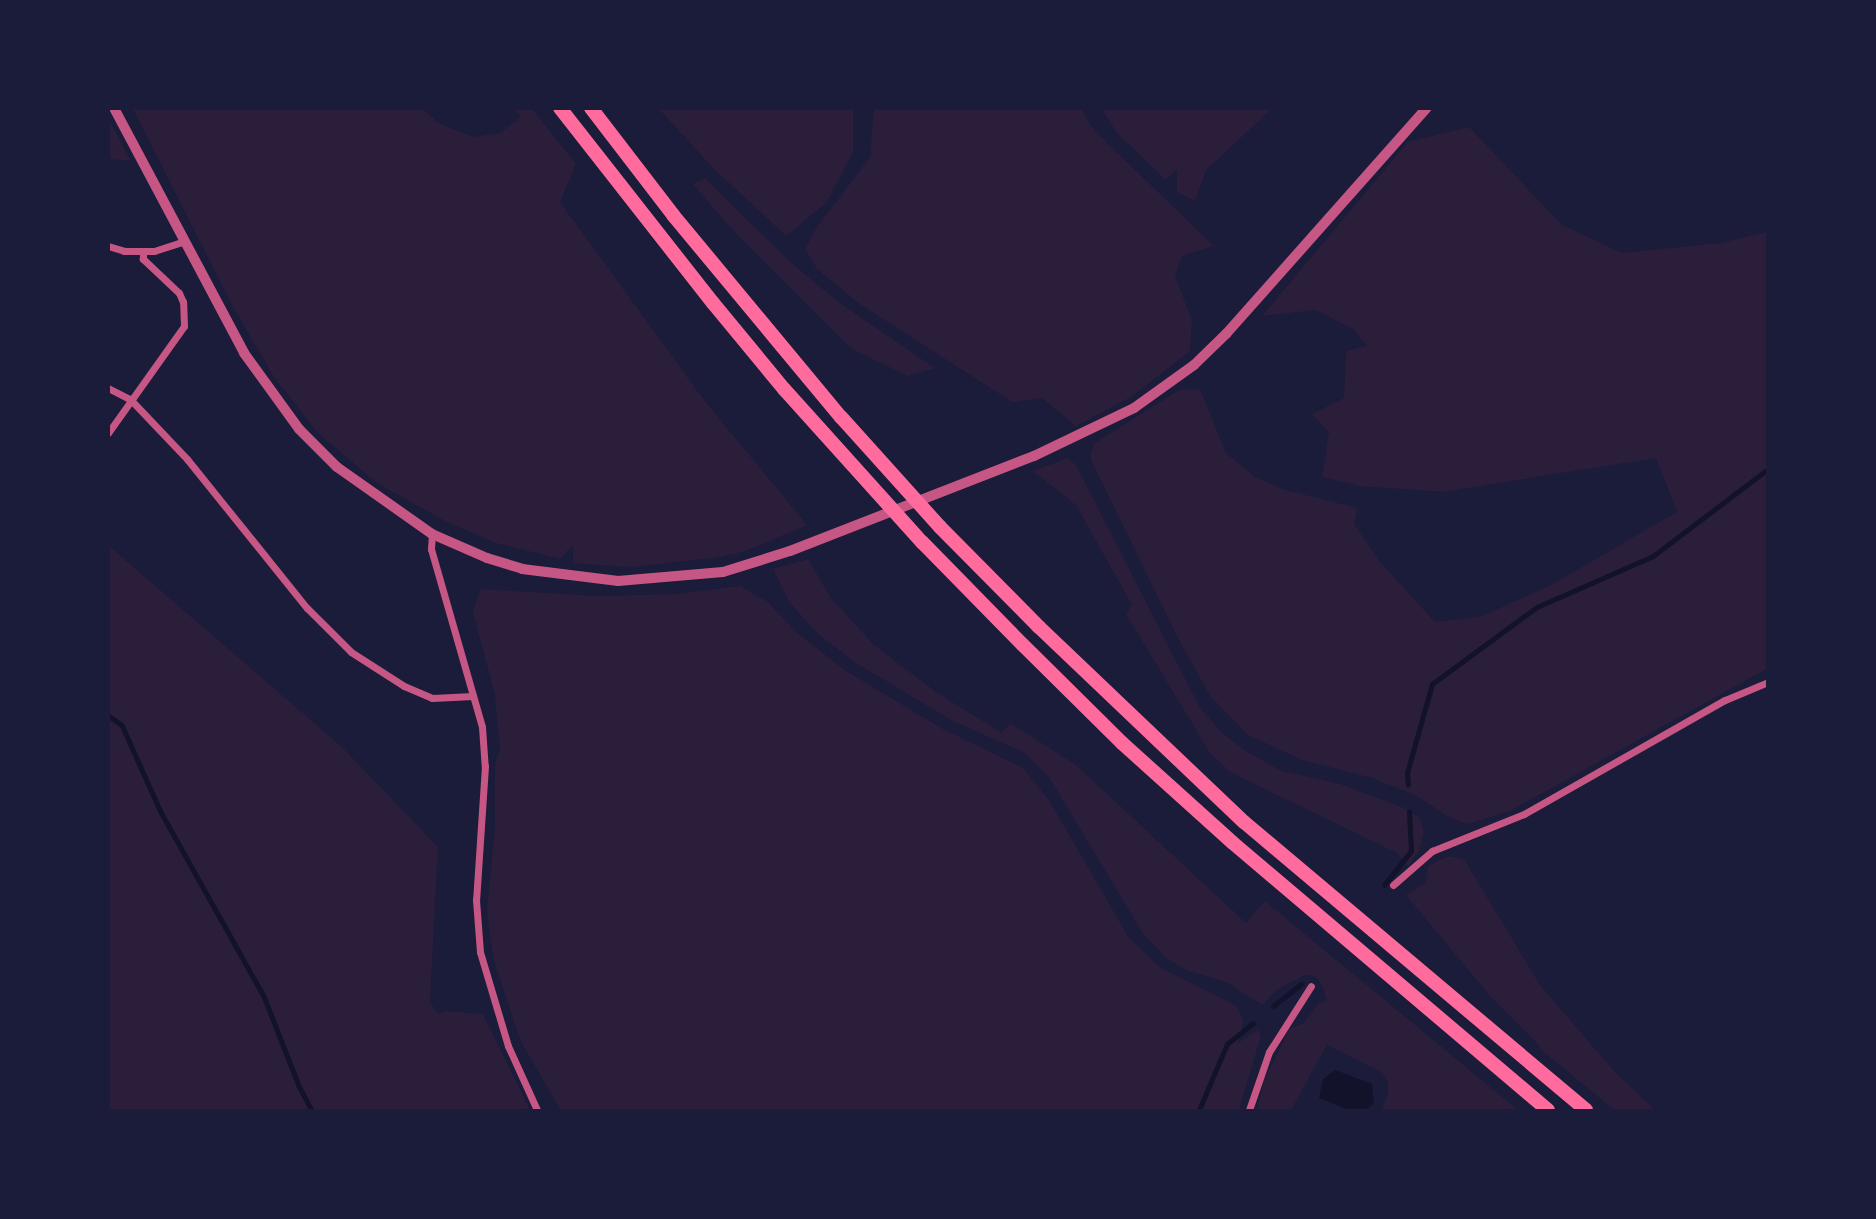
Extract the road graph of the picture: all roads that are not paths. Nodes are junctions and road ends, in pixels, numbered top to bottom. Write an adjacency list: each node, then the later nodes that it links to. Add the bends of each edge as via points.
1 (114, 108): 5 (street)
2 (560, 108): 18 (highway, via 784,389 922,542 1023,645 1122,743 1242,851)
3 (591, 108): 19 (highway, via 841,418 1030,618 1244,821)
4 (1427, 108): 11 (street, via 1283,274 1194,365 1134,408 1034,456 790,551 723,572 618,582 522,569)
5 (185, 241): 7 (street); 11 (street, via 244,353 299,429 337,467)
6 (108, 246): 7 (street)
7 (142, 251): 9 (street, via 143,259 179,293 184,326)
8 (108, 388): 9 (street)
9 (130, 399): 10 (street); 13 (street, via 187,459 307,608 351,652 432,698)
10 (108, 433)
11 (432, 534): 13 (street, via 431,549)
12 (1768, 682): 14 (street, via 1725,700 1524,814 1432,851)
13 (473, 696): 16 (street, via 482,727 485,766 476,900 480,952 508,1046)
14 (1393, 885)
15 (1311, 986): 17 (street, via 1269,1052)
16 (537, 1111)
17 (1249, 1111)
18 (1548, 1111)
19 (1586, 1111)

